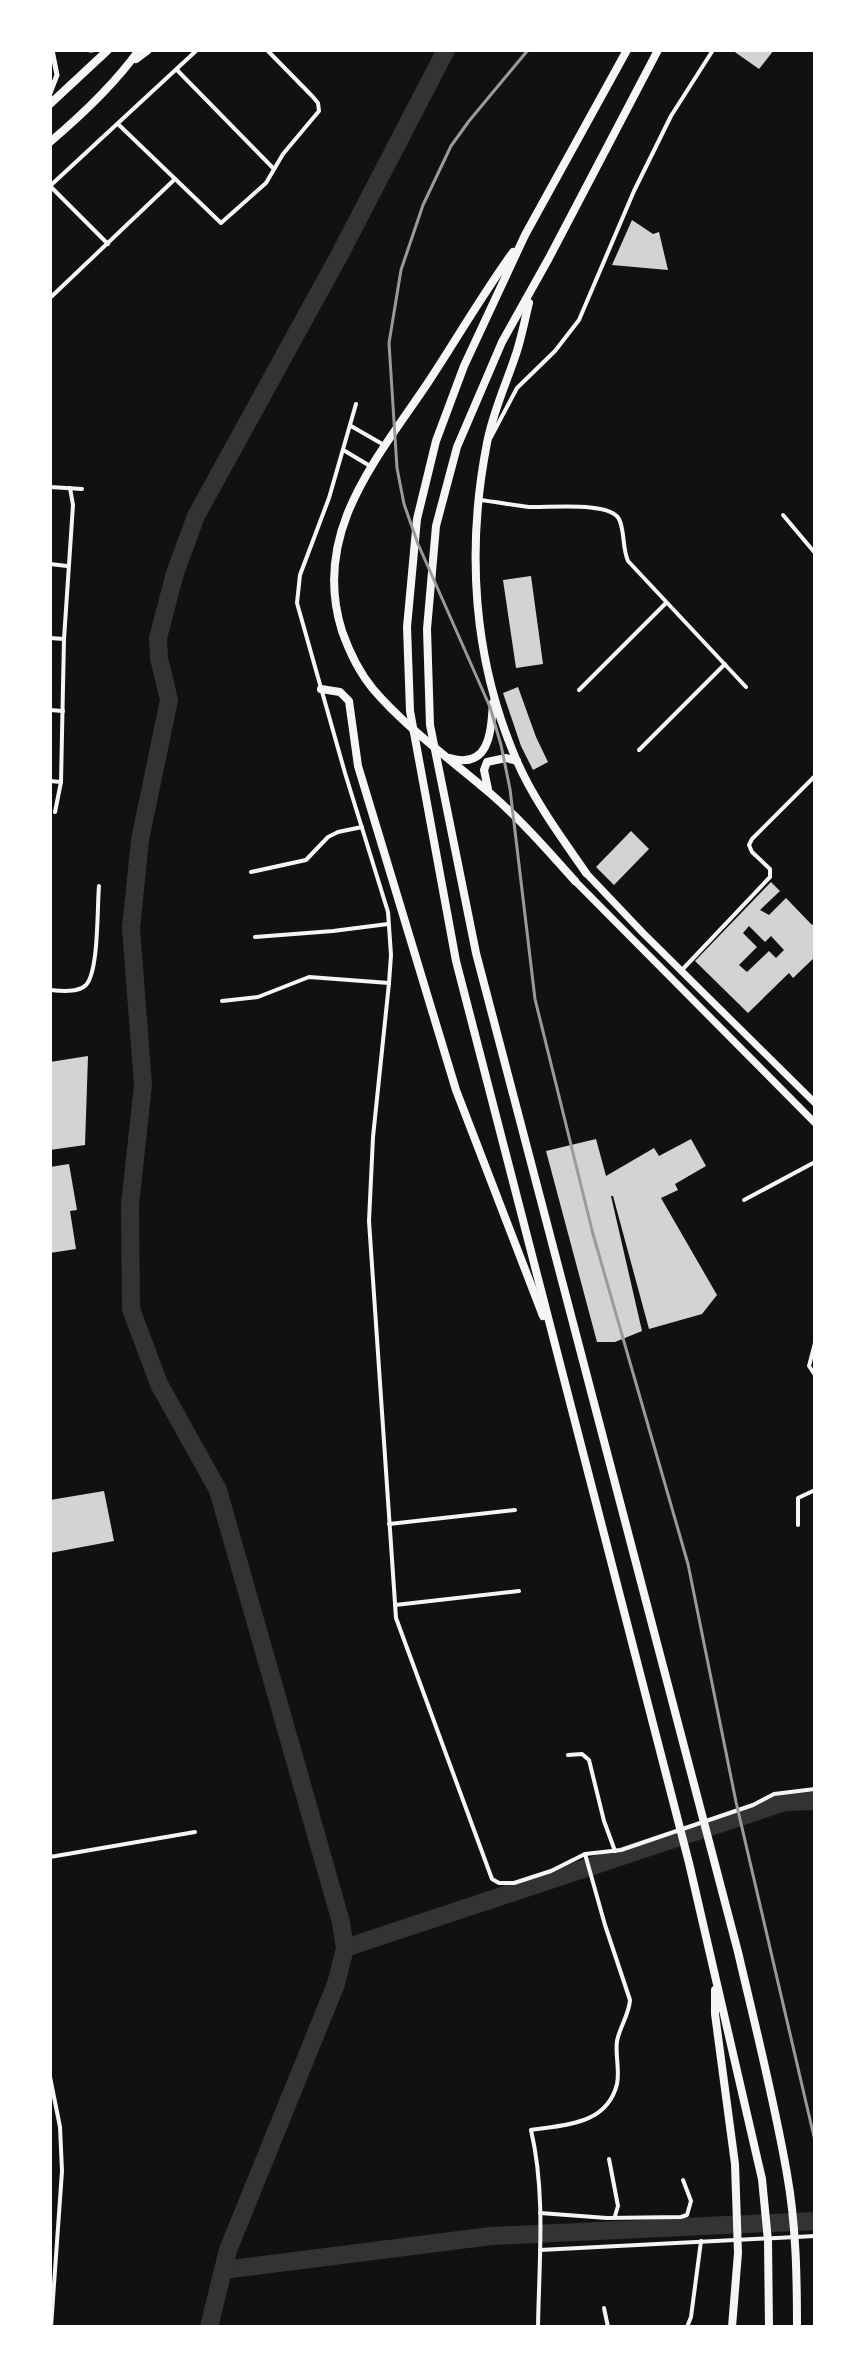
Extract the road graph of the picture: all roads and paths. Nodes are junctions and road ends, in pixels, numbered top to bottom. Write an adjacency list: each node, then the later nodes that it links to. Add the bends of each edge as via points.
1 (52, 50): 12 (street, via 57,75)
2 (108, 50): 13 (highway)
3 (139, 50): 10 (highway)
4 (148, 50): 10 (highway)
5 (197, 50): 11 (street)
6 (267, 50): 16 (street, via 313,97 319,111)
7 (627, 50): 19 (highway)
8 (660, 50): 21 (highway)
9 (713, 50): 25 (street, via 671,116 570,334 517,388)
10 (129, 64): 15 (highway)
11 (177, 70): 14 (street); 16 (street)
12 (50, 93)
13 (50, 104)
14 (119, 125): 17 (street); 18 (street)
15 (50, 142)
16 (273, 168): 17 (street, via 266,183 221,223)
17 (175, 179): 20 (street)
18 (50, 186): 20 (street)
19 (525, 235): 26 (highway); 71 (highway, via 436,441 417,519 407,627 410,711 456,961)
20 (108, 244): 22 (street)
21 (532, 291): 25 (highway); 104 (highway, via 502,342 462,434 436,526 427,629 430,725 476,953 745,1980 788,2176)
22 (50, 298)
23 (356, 404): 24 (street)
24 (351, 426): 26 (street); 27 (street)
25 (487, 443): 32 (highway)
26 (385, 445): 28 (highway)
27 (344, 450): 28 (street); 42 (street, via 300,575 297,603)
28 (370, 466): 48 (highway, via 336,544 336,609 349,652 373,689)
29 (50, 487): 30 (street)
30 (70, 488): 31 (street); 36 (street)
31 (82, 489)
32 (477, 500): 37 (street, via 614,512 621,520 628,561); 44 (highway, via 475,575)
33 (783, 515): 34 (street)
34 (815, 553)
35 (50, 564): 36 (street)
36 (67, 566): 39 (street)
37 (666, 603): 40 (street); 43 (street)
38 (50, 638): 39 (street)
39 (64, 639): 46 (street)
40 (725, 664): 41 (street); 47 (street)
41 (746, 687)
42 (321, 689): 55 (street); 71 (highway, via 340,692 349,701 358,766 456,1090)
43 (579, 690)
44 (493, 698): 48 (highway, via 490,740 482,753 459,761); 49 (highway)
45 (50, 710): 46 (street)
46 (63, 711): 52 (street)
47 (639, 750)
48 (445, 757): 53 (highway)
49 (517, 761): 53 (highway, via 487,762); 57 (highway)
50 (815, 776): 62 (street, via 749,845 770,869 770,877)
51 (50, 781): 52 (street)
52 (61, 782): 54 (street)
53 (490, 793): 58 (highway)
54 (55, 812)
55 (362, 827): 56 (street, via 328,837 306,860); 60 (street)
56 (251, 872)
57 (586, 873): 62 (main road)
58 (575, 881): 67 (main road)
59 (99, 886): 64 (street, via 93,971 86,985 76,990)
60 (389, 924): 61 (street); 63 (street)
61 (255, 937)
62 (681, 971): 66 (main road)
63 (389, 983): 65 (street, via 309,977 258,997); 75 (street, via 369,1221)
64 (50, 990)
65 (222, 1001)
66 (815, 1103)
67 (815, 1123)
68 (815, 1162): 69 (street)
69 (744, 1200)
70 (815, 1343): 72 (street, via 809,1366)
71 (557, 1354): 85 (highway)
72 (815, 1375)
73 (815, 1490): 76 (street, via 798,1498)
74 (515, 1510): 75 (street)
75 (389, 1524): 78 (street)
76 (798, 1525)
77 (519, 1591): 78 (street)
78 (395, 1605): 83 (street, via 492,1879 514,1883)
79 (568, 1755): 82 (street, via 582,1754 589,1760)
80 (815, 1789): 82 (street, via 774,1794)
81 (195, 1832): 84 (street)
82 (615, 1851): 83 (street)
83 (585, 1854): 90 (street, via 629,2011 617,2043 618,2082 594,2117 531,2130)
84 (50, 1857)
85 (714, 1974): 102 (highway, via 736,2186); 103 (highway, via 762,2179)
86 (50, 2077): 87 (street)
87 (52, 2099): 95 (street, via 62,2160)
88 (609, 2159): 91 (street, via 618,2206)
89 (683, 2180): 91 (street, via 691,2201 687,2215)
90 (540, 2213): 91 (street); 94 (street)
91 (615, 2216)
92 (815, 2236): 93 (street)
93 (701, 2241): 94 (street); 101 (street, via 691,2317)
94 (540, 2250): 99 (street)
95 (57, 2257): 96 (street); 98 (street)
96 (50, 2258)
97 (604, 2308): 100 (street)
98 (51, 2327)
99 (538, 2327)
100 (608, 2327)
101 (683, 2327)
102 (732, 2327)
103 (769, 2327)
104 (797, 2327)

